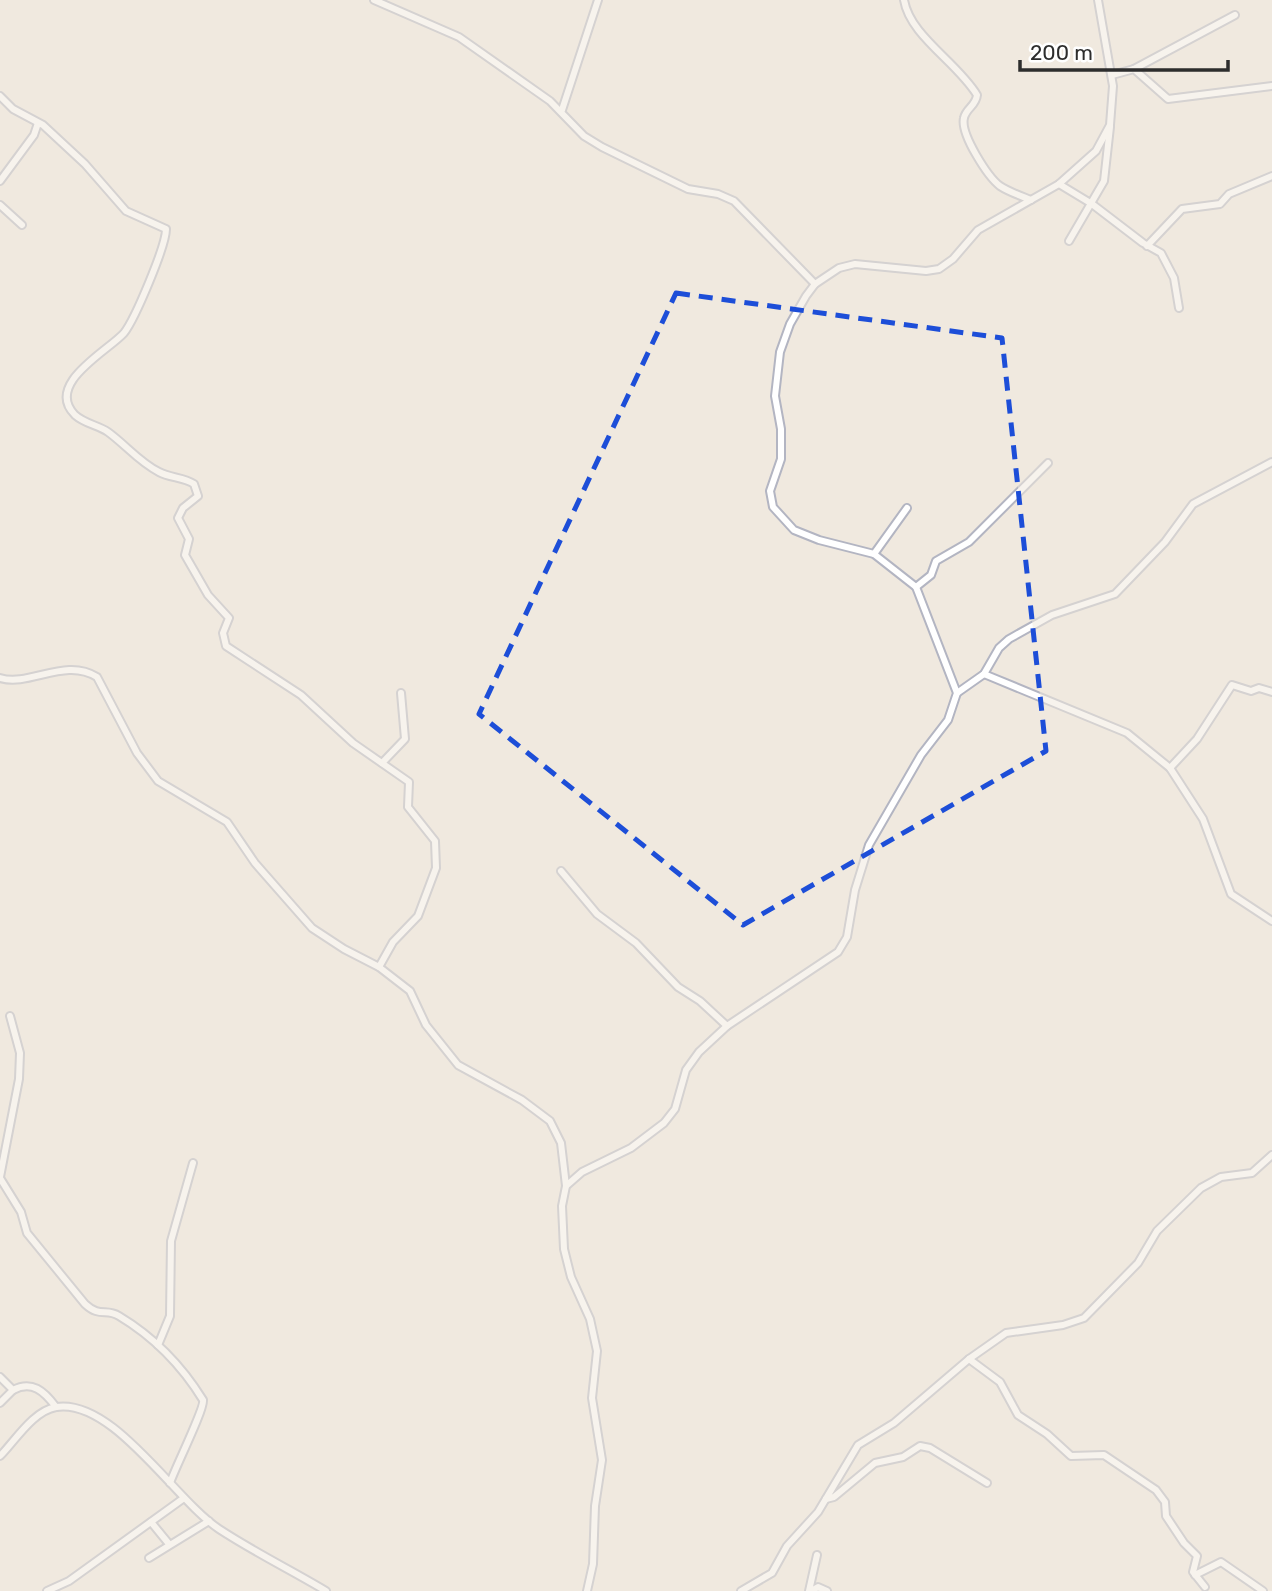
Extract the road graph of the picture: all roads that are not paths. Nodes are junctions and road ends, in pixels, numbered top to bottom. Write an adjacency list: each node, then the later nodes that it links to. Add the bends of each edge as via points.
1 (374, 0): 10 (street, via 459,37)
2 (598, 0): 10 (street)
3 (904, 0): 16 (street, via 913,25 949,59 977,95 963,125 984,167 1001,187)
4 (1098, 0): 7 (street)
5 (1235, 15): 6 (street)
6 (1134, 69): 7 (street); 8 (street, via 1168,99)
7 (1112, 75): 12 (street)
8 (1272, 86)
9 (0, 96): 11 (street)
10 (562, 110): 22 (street, via 587,139 688,189 734,201)
11 (38, 123): 14 (street); 34 (street, via 85,164 126,211 166,229 165,246 126,330 76,376 69,406 81,420 107,431 150,467 194,484 198,496 178,517 189,539 186,555 208,595 229,618 223,633 226,646 301,695)
12 (1110, 125): 15 (street, via 1096,151); 17 (street, via 1105,175)
13 (1272, 176): 21 (street, via 1230,194 1220,204 1182,209)
14 (0, 181)
15 (1059, 184): 16 (street); 17 (street)
16 (1031, 200): 22 (street, via 978,230 939,269 855,264 839,268)
17 (1092, 204): 20 (street); 21 (street)
18 (0, 205): 19 (street)
19 (22, 225)
20 (1069, 241)
21 (1147, 246): 23 (street, via 1164,256 1174,278)
22 (815, 284): 27 (street, via 790,324 780,352 775,396 780,459 771,502 785,522 806,536)
23 (1179, 308)
24 (1272, 462): 29 (street, via 1192,504 1166,542 1115,594 1052,615 1009,639)
25 (1048, 463): 28 (street, via 969,542 936,561 931,575)
26 (906, 508): 27 (street)
27 (874, 554): 28 (street)
28 (916, 587): 31 (street)
29 (984, 674): 31 (street); 35 (street, via 1127,733)
30 (0, 678): 38 (street, via 72,669 97,677 137,753 158,781 228,822 255,863 302,918 344,949)
31 (957, 692): 40 (street, via 948,720 921,755 869,845 846,937 838,952)
32 (1272, 692): 35 (street, via 1232,685 1197,739)
33 (401, 693): 34 (street, via 405,739)
34 (382, 763): 38 (street, via 410,784 408,807 435,841 436,863 418,916 393,942)
35 (1170, 768): 37 (street, via 1203,819 1231,894)
36 (561, 871): 40 (street, via 597,914)
37 (1272, 921)
38 (379, 967): 44 (street, via 410,991 426,1025 458,1065 550,1121 561,1143)
39 (10, 1016): 43 (street, via 20,1053 19,1079)
40 (727, 1026): 44 (street, via 691,1063 676,1109 664,1123)
41 (1272, 1155): 46 (street, via 1252,1172 1204,1185 1157,1231 1138,1263 1084,1318 1063,1325 1015,1329)
42 (193, 1163): 45 (street, via 171,1241 170,1316)
43 (0, 1178): 45 (street, via 21,1212 27,1233 85,1304 97,1314 118,1315)
44 (566, 1186): 65 (street, via 564,1249 597,1351 592,1398 602,1460)
45 (158, 1345): 52 (street, via 194,1385 204,1405)
46 (969, 1359): 55 (street, via 894,1423 858,1445); 61 (street, via 1000,1382 1018,1415 1071,1456 1104,1455 1158,1491 1166,1516 1197,1556)
47 (0, 1377): 48 (street)
48 (13, 1391): 49 (street); 50 (street, via 29,1384)
49 (0, 1403)
50 (57, 1407): 51 (street, via 43,1413); 52 (street, via 100,1417 118,1429)
51 (0, 1456)
52 (170, 1483): 54 (street)
53 (987, 1483): 55 (street, via 920,1446 903,1457 875,1463)
54 (184, 1498): 56 (street); 57 (street)
55 (826, 1499): 66 (street, via 787,1546 772,1573)
56 (209, 1521): 58 (street); 64 (street)
57 (151, 1522): 58 (street); 63 (street, via 69,1581)
58 (169, 1544): 60 (street)
59 (817, 1555): 67 (street)
60 (149, 1558)
61 (1195, 1575): 62 (street); 69 (street, via 1221,1562)
62 (1205, 1587)
63 (47, 1591)
64 (326, 1591)
65 (587, 1591)
66 (741, 1591)
67 (810, 1591): 68 (street, via 818,1587)
68 (827, 1591)
69 (1263, 1591)

